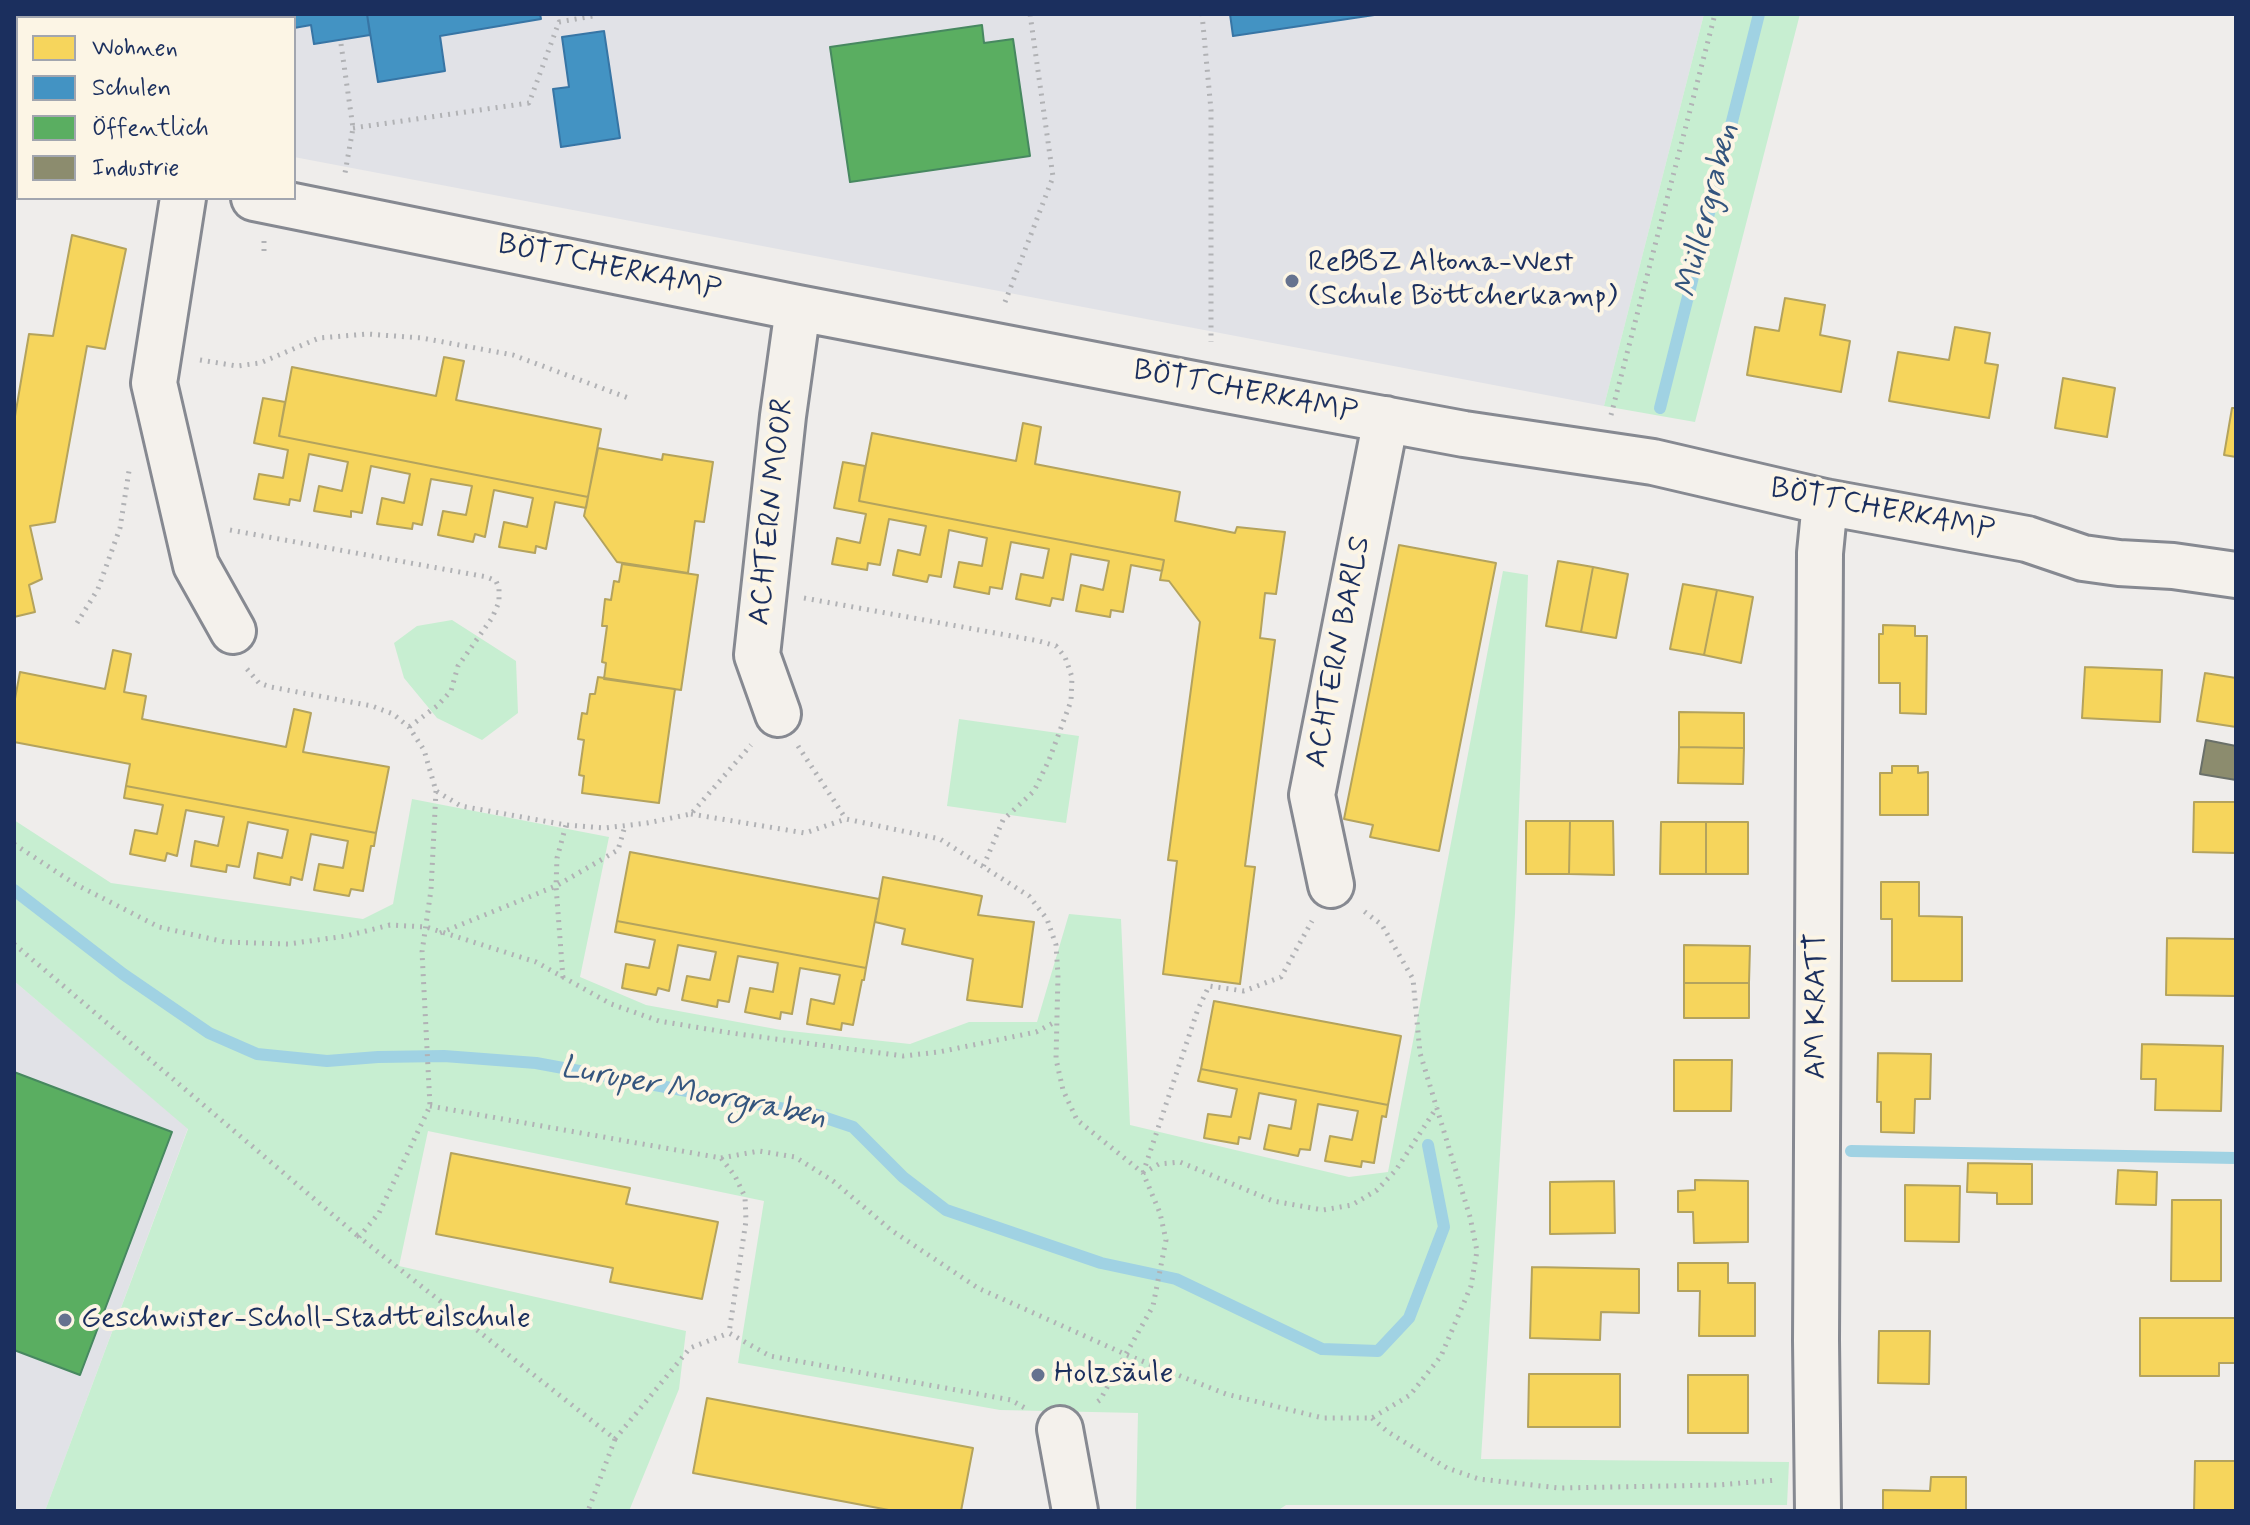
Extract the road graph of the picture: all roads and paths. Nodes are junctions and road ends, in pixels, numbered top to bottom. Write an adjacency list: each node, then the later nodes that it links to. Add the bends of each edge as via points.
1 (592, 14): 6 (path, via 559,22 529,103)
2 (1030, 14): 10 (path, via 1053,177)
3 (1202, 14): 12 (path, via 1211,110)
4 (1715, 14): 15 (path)
5 (341, 44): 6 (path)
6 (353, 128): 7 (path)
7 (344, 174)
8 (183, 200): 13 (street)
9 (264, 200): 11 (street, BÖTTCHERKAMP)
10 (1005, 302)
11 (798, 308): 16 (street, BÖTTCHERKAMP); 21 (street, ACHTERN MOOR)
12 (1211, 342)
13 (159, 354): 14 (path, via 237,366 260,363 319,338 422,338 513,355); 19 (street, via 154,383)
14 (631, 399)
15 (1611, 416)
16 (1386, 419): 18 (street, BÖTTCHERKAMP, via 1653,462); 33 (street, ACHTERN BARLS, via 1312,795)
17 (129, 471): 22 (path, via 120,528 98,589)
18 (1825, 502): 20 (street, BÖTTCHERKAMP, via 2027,539 2083,558); 53 (street, AM KRATT, via 1820,553)
19 (187, 522): 23 (street, via 196,565); 25 (path, via 496,581 499,602 458,666 451,691)
20 (2236, 575)
21 (762, 599): 24 (street, ACHTERN MOOR, via 757,655); 32 (path, via 800,597 1056,646 1072,677 1071,701 1034,791 1003,820)
22 (77, 623)
23 (233, 631): 25 (path, via 249,672 259,683 372,706)
24 (778, 714): 27 (path); 28 (path)
25 (409, 727): 26 (path, via 424,750)
26 (436, 791): 29 (path, via 461,806); 35 (path)
27 (691, 814): 28 (path, via 805,833); 30 (path)
28 (846, 819): 32 (path, via 940,839)
29 (566, 825): 30 (path); 34 (path)
30 (625, 826): 34 (path, via 618,850)
31 (14, 844): 35 (path, via 75,884 159,927 225,942 288,944 390,925)
32 (983, 867): 39 (path, via 1029,896 1047,919 1056,945)
33 (1331, 885): 41 (path, via 1382,925 1413,979 1420,1053); 43 (path, via 1281,977 1244,991 1209,986)
34 (556, 886): 36 (path); 38 (path)
35 (426, 927): 36 (path); 40 (path, via 422,952)
36 (440, 933): 38 (path, via 536,962)
37 (14, 944): 44 (path)
38 (564, 979): 39 (path, via 659,1021 903,1056 1036,1032)
39 (1057, 1021): 43 (path, via 1056,1059 1077,1120)
40 (430, 1106): 42 (path); 44 (path, via 379,1213)
41 (1437, 1106): 43 (path, via 1396,1170 1352,1205 1323,1210 1273,1201 1180,1162 1159,1164); 47 (path, via 1477,1251 1471,1286 1441,1356 1410,1395)
42 (721, 1158): 45 (path, via 745,1197); 46 (path, via 759,1151 795,1157 978,1288)
43 (1143, 1173): 46 (path, via 1166,1240 1153,1306)
44 (359, 1237): 49 (path)
45 (729, 1333): 48 (path, via 770,1356 1011,1400); 49 (path, via 690,1348)
46 (1127, 1355): 47 (path, via 1226,1394 1323,1418); 48 (path, via 1100,1400)
47 (1372, 1418): 50 (path, via 1447,1468 1479,1479 1559,1488)
48 (1060, 1429): 52 (street)
49 (615, 1439): 51 (path)
50 (1778, 1480)
51 (588, 1511)
52 (1075, 1511)
53 (1818, 1511)

